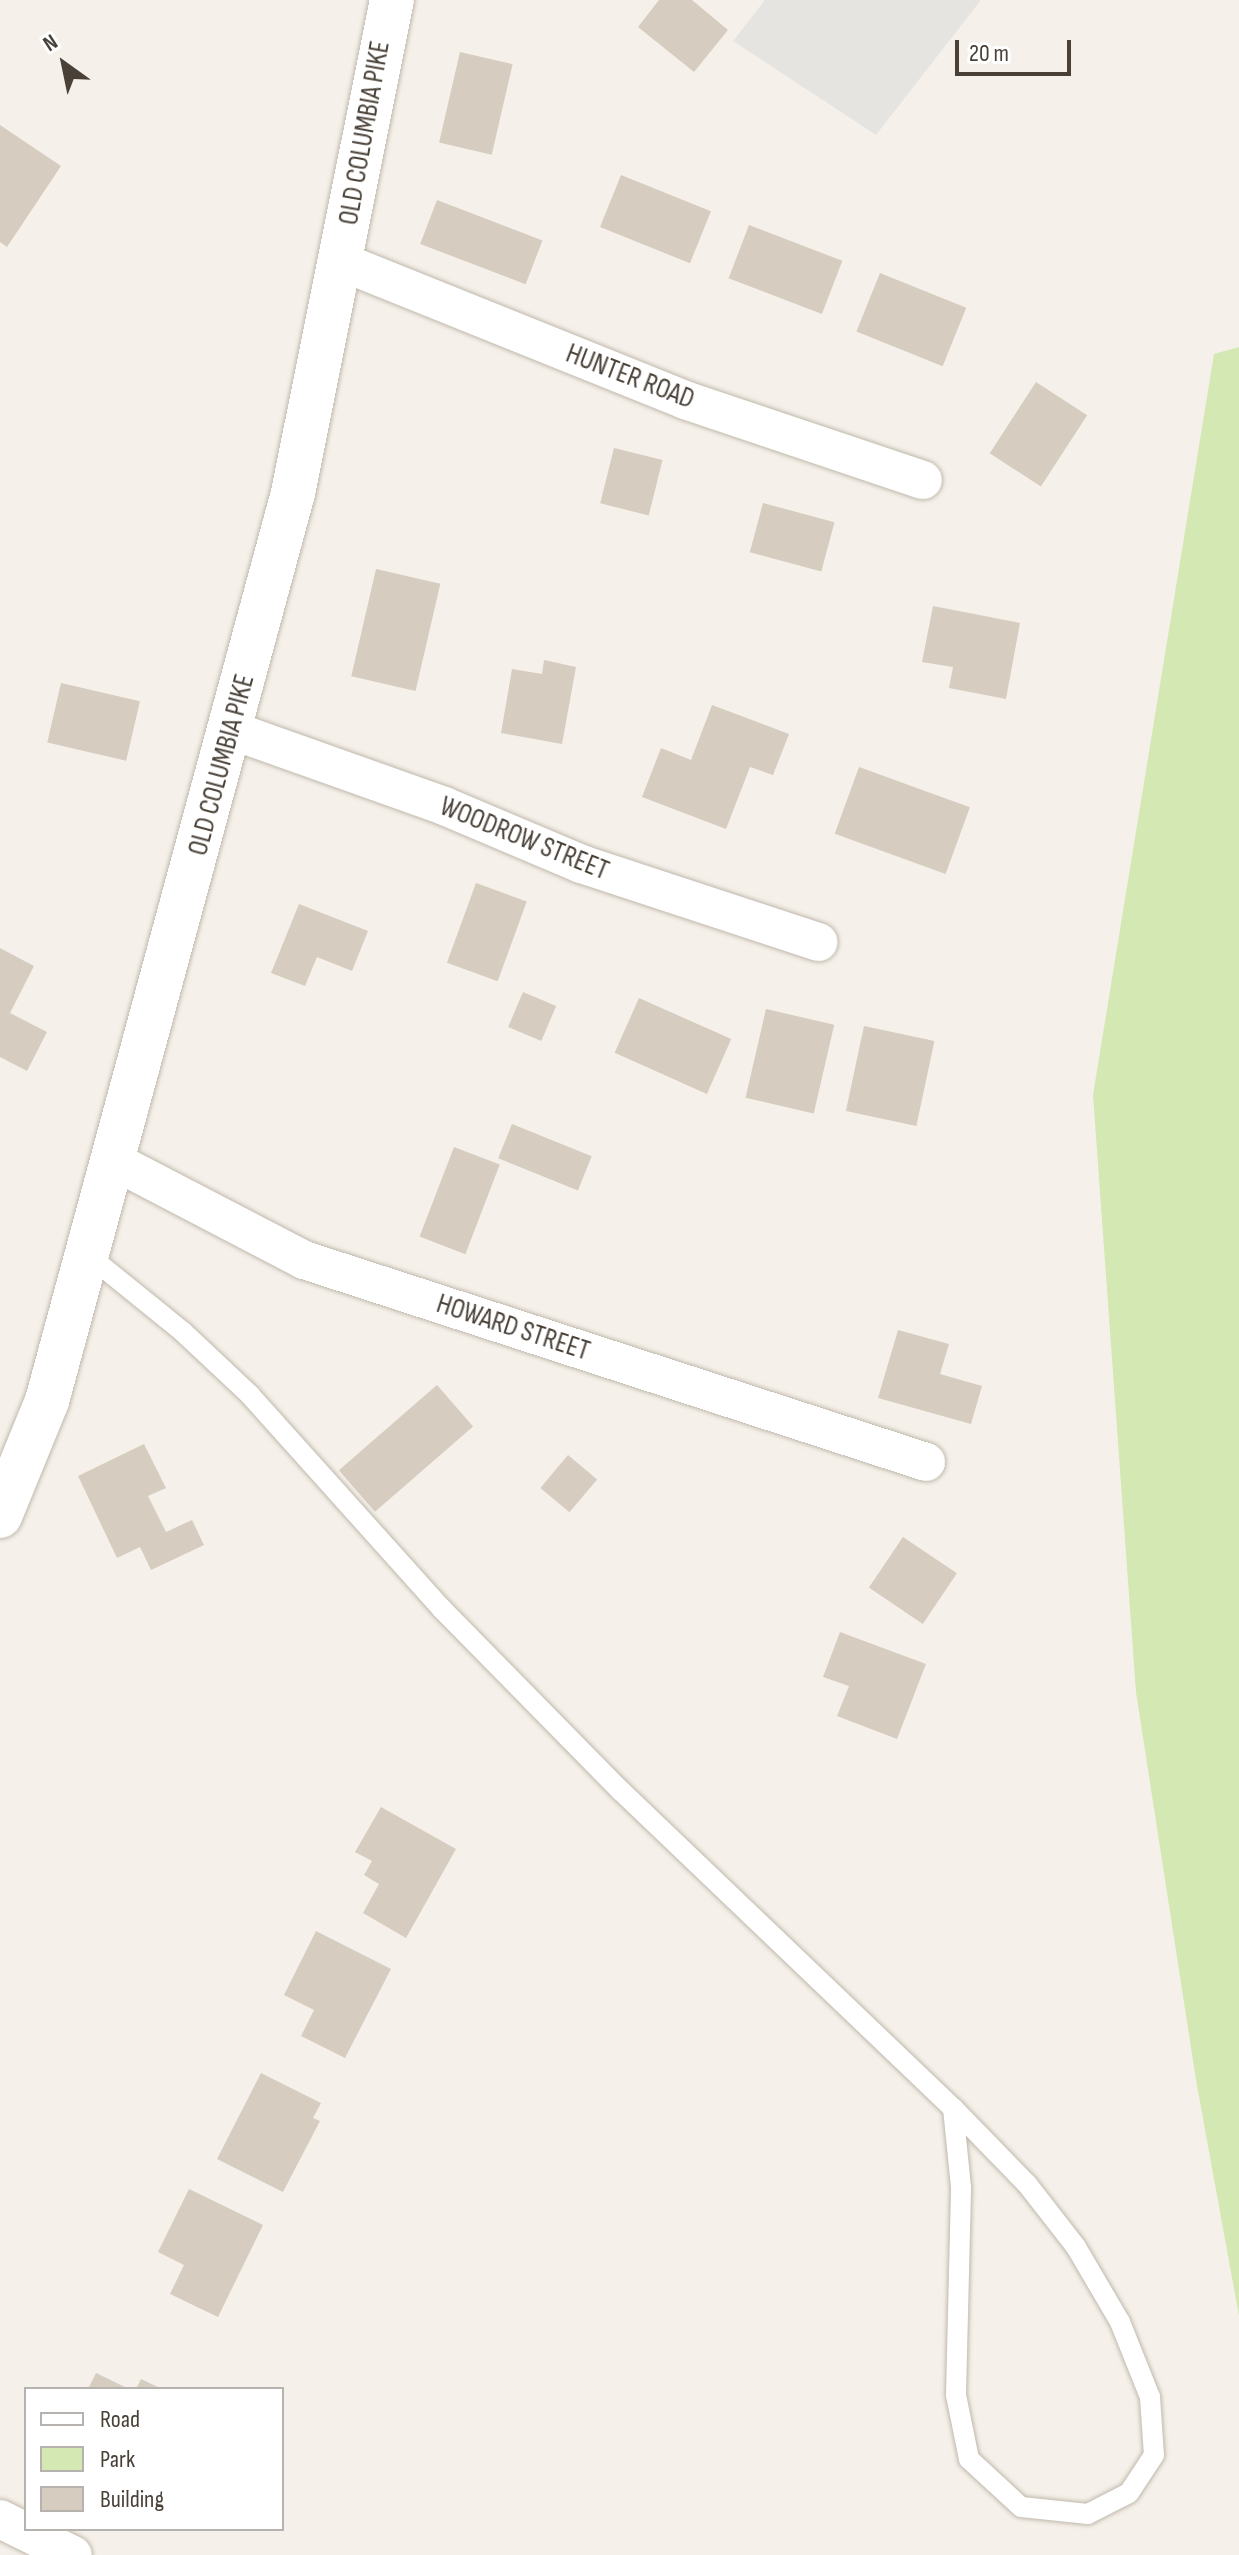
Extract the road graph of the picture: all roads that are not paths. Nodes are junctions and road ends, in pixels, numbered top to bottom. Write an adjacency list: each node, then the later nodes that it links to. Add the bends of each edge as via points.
1 (392, 0): 2 (street, OLD COLUMBIA PIKE)
2 (342, 262): 3 (street, HUNTER ROAD, via 685,400); 4 (street, OLD COLUMBIA PIKE, via 293,493)
3 (923, 480)
4 (231, 730): 5 (street, WOODROW STREET, via 444,806 581,864); 6 (street, OLD COLUMBIA PIKE)
5 (818, 942)
6 (114, 1161): 7 (street, OLD COLUMBIA PIKE); 8 (street, HOWARD STREET, via 304,1260)
7 (88, 1255): 9 (street, OLD COLUMBIA PIKE, via 47,1401); 10 (lane, via 250,1395 442,1609 621,1791)
8 (926, 1462)
9 (0, 1516)
10 (953, 2108): 10 (lane, via 1027,2184 1076,2247 1120,2322 1150,2397 1154,2455 1129,2493 1088,2514 1021,2507 969,2459 956,2395 961,2203)
11 (0, 2519): 12 (street)
12 (24, 2531)
13 (24, 2531): 14 (street)
14 (73, 2555)

